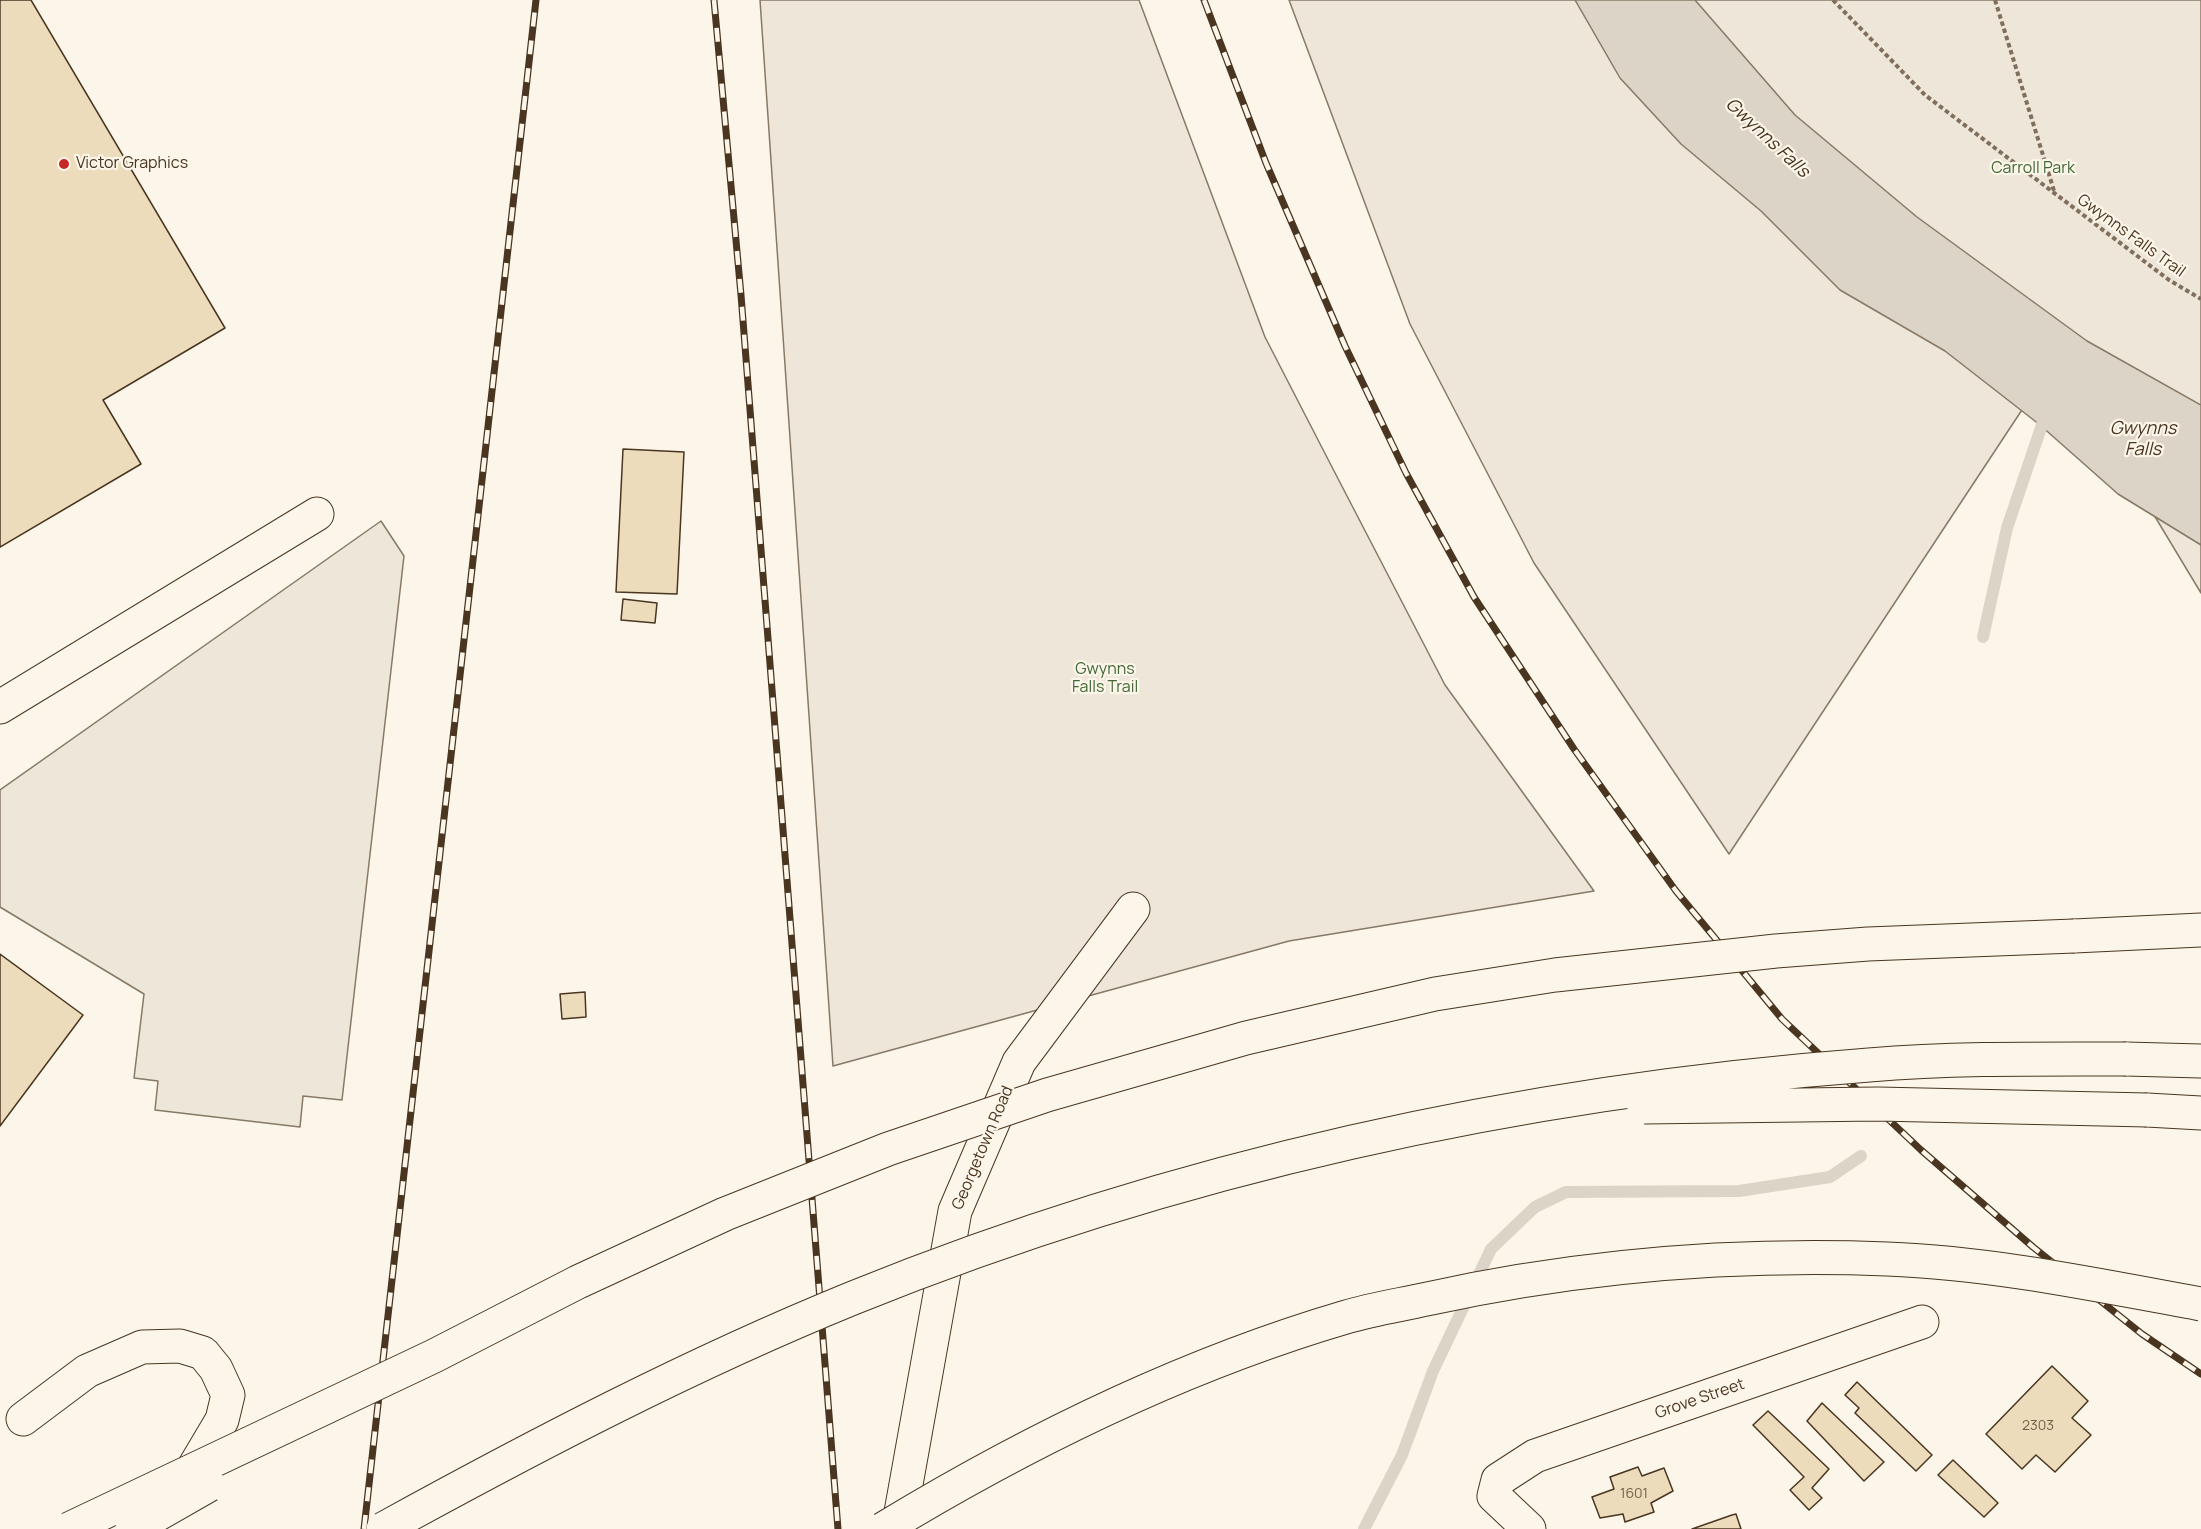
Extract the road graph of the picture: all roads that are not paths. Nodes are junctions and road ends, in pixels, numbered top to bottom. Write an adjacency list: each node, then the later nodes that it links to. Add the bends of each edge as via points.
1 (317, 514): 2 (main road)
2 (0, 707)
3 (1133, 909): 19 (main road, Georgetown Road, via 1019,1062 955,1211)
4 (2201, 930): 5 (main road)
5 (2074, 936): 6 (main road); 12 (main road, bridge, via 1868,944 1556,975 1435,994 1246,1038 1047,1095 867,1157 640,1253)
6 (2201, 940)
7 (2201, 1061): 9 (main road, bridge, via 1999,1059 1874,1064 1651,1088)
8 (2201, 1113): 9 (main road, bridge, via 1791,1104)
9 (1462, 1118): 17 (main road, bridge, via 1185,1184 919,1272 768,1334 653,1389)
10 (2201, 1304): 18 (main road, bridge, via 2028,1272 1889,1259 1747,1258 1628,1266 1472,1290 1348,1317 1230,1356 1019,1450)
11 (1922, 1322): 20 (main road, Grove Street, via 1535,1456 1498,1480 1494,1496)
12 (434, 1356): 14 (main road, bridge); 15 (main road, bridge)
13 (23, 1419): 16 (main road, via 87,1371 142,1347 180,1346 203,1353 228,1395 222,1420)
14 (69, 1529)
15 (132, 1529)
16 (158, 1529)
17 (383, 1529)
18 (883, 1529)
19 (898, 1529)
20 (1529, 1529)

